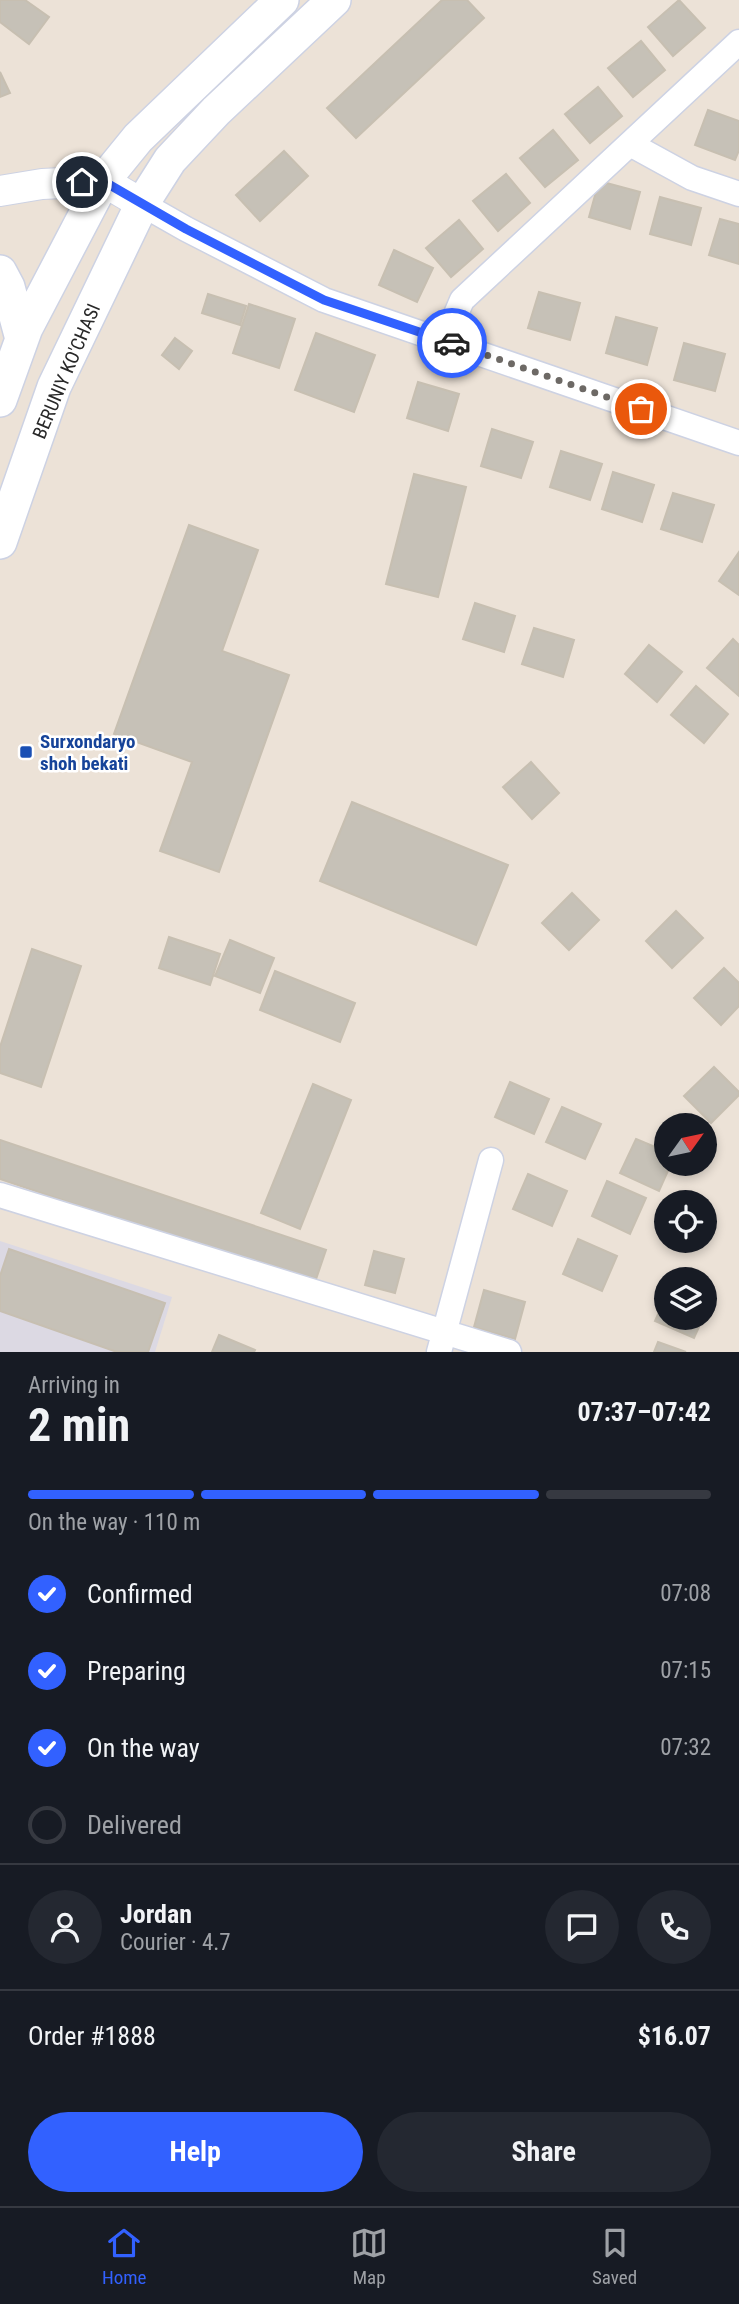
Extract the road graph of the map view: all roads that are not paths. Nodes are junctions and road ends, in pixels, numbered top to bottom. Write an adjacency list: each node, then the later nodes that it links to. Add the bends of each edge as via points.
1 (282, 0): 5 (main road, via 138,138)
2 (334, 0): 8 (main road, BERUNIY KO'CHASI, via 216,111 170,160)
3 (739, 42): 4 (street)
4 (630, 144): 7 (street, via 692,178); 11 (street, via 463,300)
5 (103, 181): 6 (street); 8 (street); 10 (main road)
6 (0, 191)
7 (739, 194)
8 (142, 204): 11 (street, via 324,300); 14 (main road, BERUNIY KO'CHASI, via 54,387)
9 (0, 272): 10 (main road)
10 (22, 339): 12 (main road)
11 (445, 340): 13 (street)
12 (0, 400)
13 (739, 443)
14 (0, 542)
15 (491, 1160): 17 (street)
16 (0, 1195): 17 (street)
17 (442, 1342): 18 (street)
18 (509, 1352)

